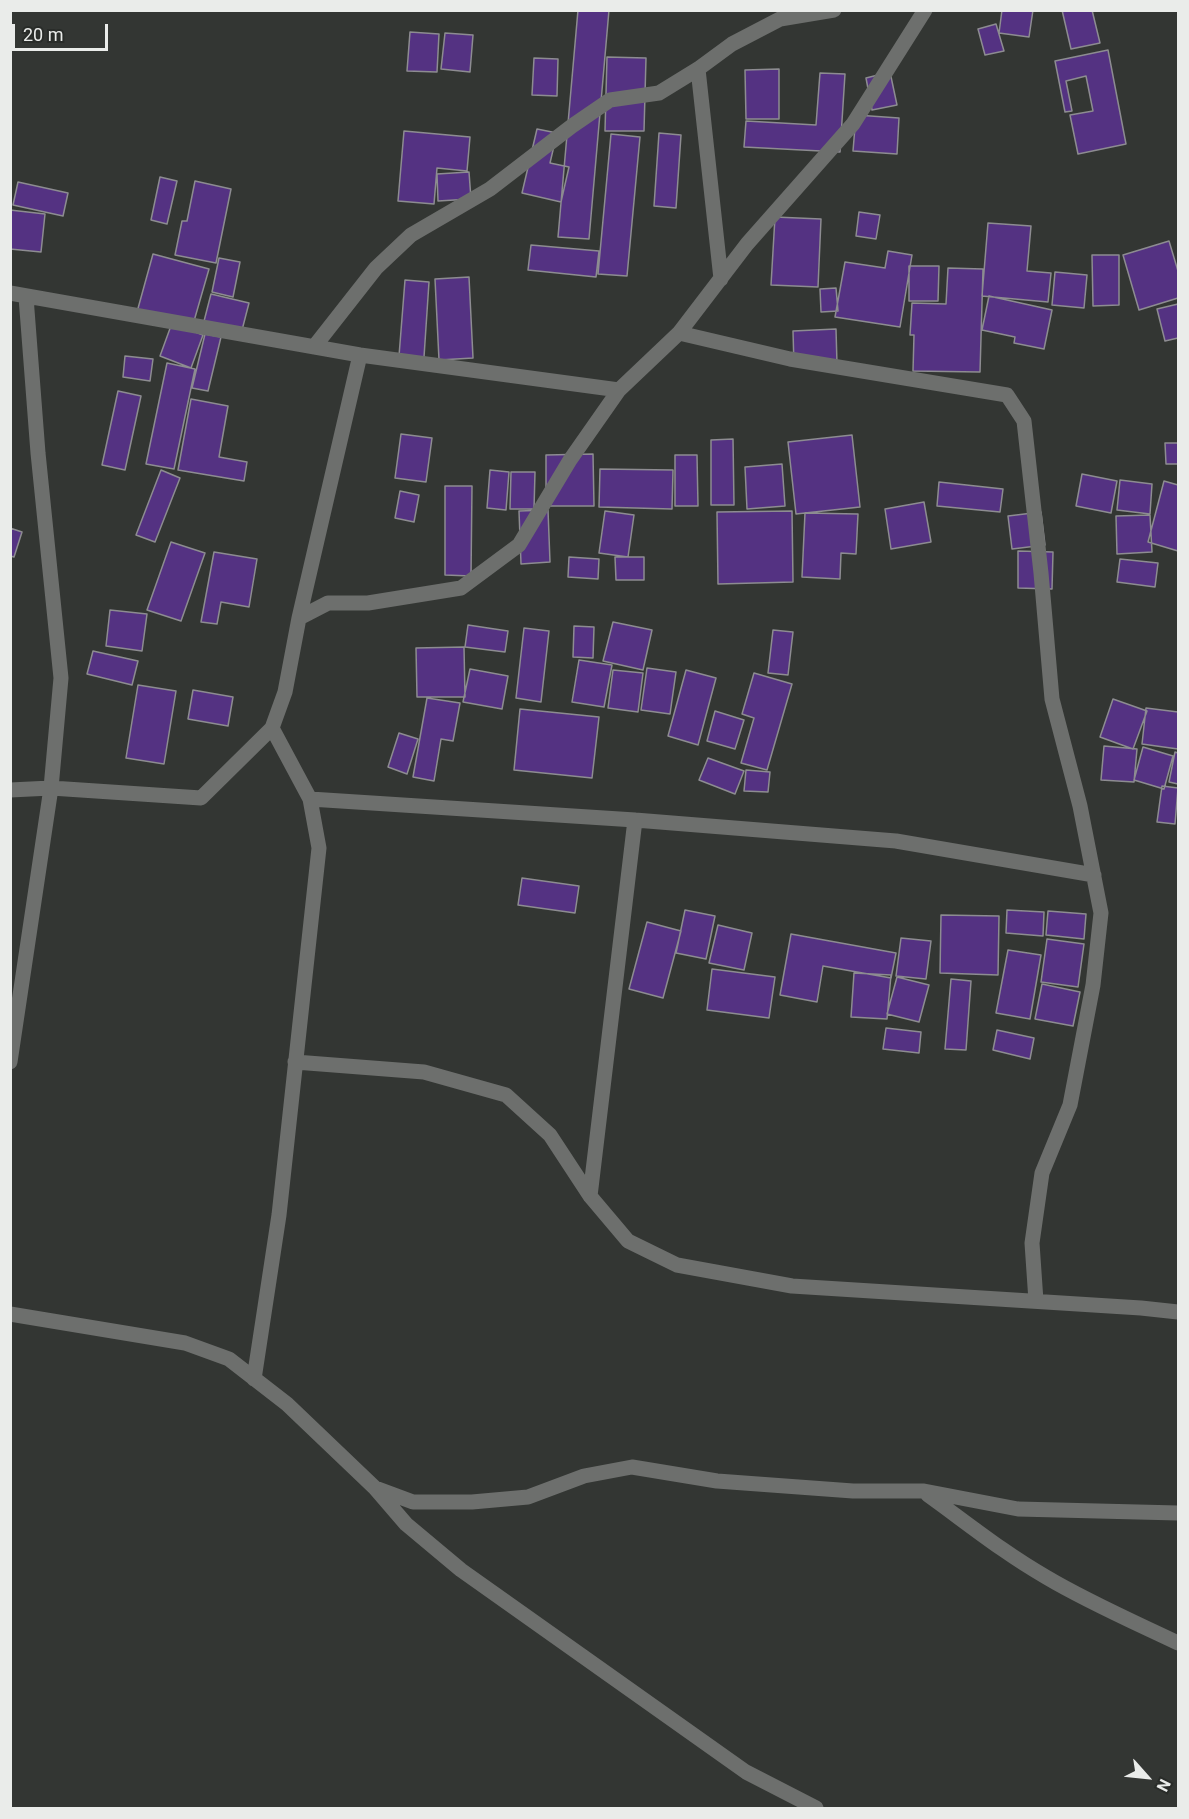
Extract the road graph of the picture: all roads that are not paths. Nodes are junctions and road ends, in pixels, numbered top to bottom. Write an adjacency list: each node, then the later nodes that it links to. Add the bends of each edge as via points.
1 (834, 10): 3 (street, via 780,20 732,44)
2 (925, 10): 4 (street, via 853,124)
3 (698, 69): 4 (street); 8 (street, via 659,93 610,100 490,189 411,235 375,268)
4 (721, 279): 7 (street)
5 (10, 293): 6 (street)
6 (26, 297): 8 (street); 13 (street, via 61,678)
7 (679, 333): 10 (street); 17 (street, via 790,359 1007,396 1024,421 1052,699)
8 (314, 347): 9 (street)
9 (360, 355): 10 (street); 11 (street)
10 (619, 390): 11 (street, via 570,460 519,545 461,588 368,603 328,603)
11 (299, 618): 12 (street, via 285,692)
12 (272, 728): 13 (street, via 201,798); 15 (street)
13 (51, 789): 14 (street); 18 (street)
14 (10, 790)
15 (310, 799): 16 (street); 20 (street, via 319,848)
16 (635, 820): 17 (street, via 896,841); 21 (street)
17 (1094, 875): 22 (street, via 1101,913 1093,985 1070,1105 1042,1173 1032,1243)
18 (12, 1041): 19 (street)
19 (10, 1062)
20 (295, 1062): 21 (street, via 424,1072 506,1095 550,1135); 25 (street, via 279,1215)
21 (590, 1196): 22 (street, via 628,1240 677,1265 792,1286)
22 (1036, 1301): 23 (street)
23 (1179, 1312)
24 (10, 1314): 25 (street, via 185,1343 229,1359)
25 (254, 1379): 26 (street, via 287,1404)
26 (375, 1488): 27 (street, via 413,1502 483,1501 528,1497 584,1476 632,1467 717,1481 853,1491); 30 (street, via 406,1524 461,1570 746,1772)
27 (924, 1491): 28 (street, via 1018,1509); 29 (street, via 1045,1577)
28 (1179, 1513)
29 (1179, 1642)
30 (816, 1809)

